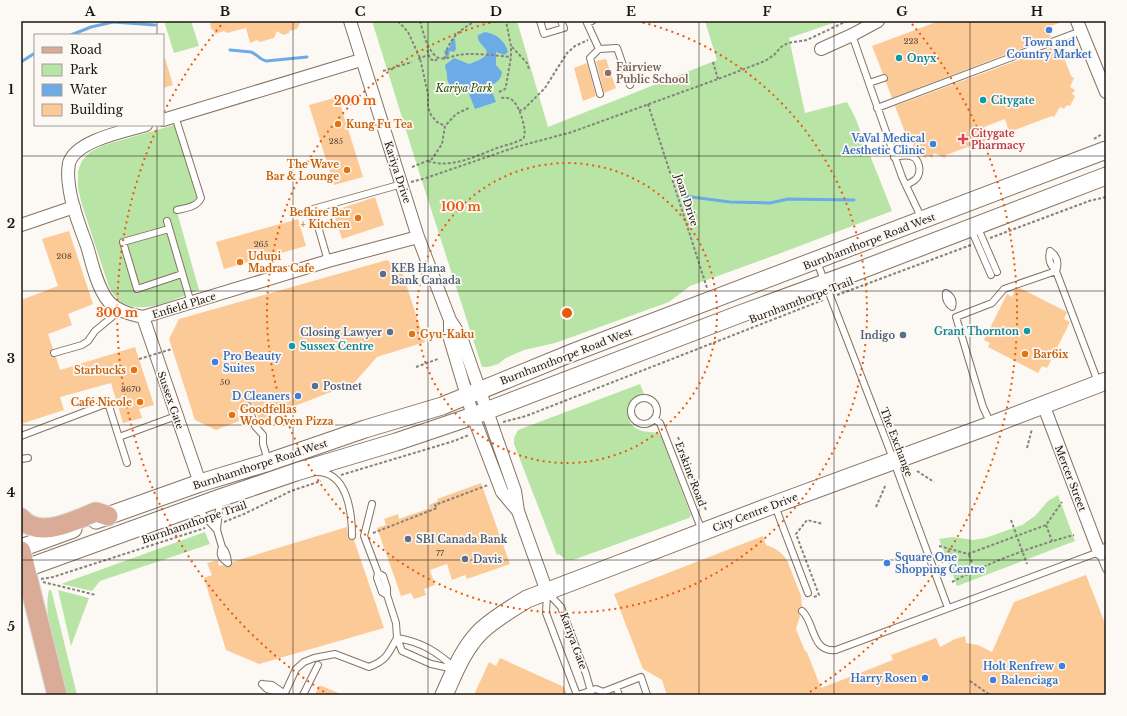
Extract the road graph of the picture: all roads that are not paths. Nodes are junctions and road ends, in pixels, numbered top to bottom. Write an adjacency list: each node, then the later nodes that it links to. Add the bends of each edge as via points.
1 (350, 21): 10 (street, Kariya Drive)
2 (540, 21): 3 (lane, via 544,34 564,28)
3 (561, 21)
4 (592, 21): 8 (lane, via 587,23)
5 (878, 21): 7 (street)
6 (1079, 26): 14 (street); 16 (lane)
7 (852, 35): 9 (street); 12 (lane)
8 (599, 49): 13 (lane, via 617,48); 15 (lane, via 590,58)
9 (821, 49)
10 (361, 60): 17 (street); 23 (street, Kariya Drive)
11 (884, 78): 12 (lane)
12 (869, 83): 16 (lane)
13 (630, 85)
14 (1106, 92)
15 (600, 94)
16 (877, 108): 21 (lane)
17 (175, 116): 18 (street); 26 (lane, via 201,198 190,207)
18 (164, 120)
19 (143, 126): 25 (street, Enfield Place, via 91,142 78,151 69,163 69,185)
20 (1106, 150): 27 (main road, Burnhamthorpe Road West)
21 (894, 156): 24 (lane); 24 (lane, via 904,155 918,161 918,177)
22 (1106, 176): 30 (main road, Burnhamthorpe Road West)
23 (402, 184): 32 (street, Kariya Drive); 34 (lane, via 313,209)
24 (906, 186): 27 (lane)
25 (74, 206): 29 (street); 39 (street, Enfield Place, via 99,286 106,299)
26 (177, 210)
27 (923, 220): 33 (main road, Burnhamthorpe Road West)
28 (167, 221): 31 (lane)
29 (21, 225)
30 (974, 226): 35 (lane); 37 (main road, Burnhamthorpe Road West)
31 (169, 229): 36 (lane); 36 (lane, via 123,242 125,249 137,289)
32 (418, 237): 34 (street, Enfield Place); 43 (street, Kariya Drive, via 450,320 461,337)
33 (816, 260): 37 (lane, The Exchange); 43 (main road, Burnhamthorpe Road West)
34 (328, 261): 38 (street, Enfield Place)
35 (994, 273)
36 (182, 274): 38 (lane)
37 (828, 290): 46 (main road, Burnhamthorpe Road West); 54 (lane, The Exchange)
38 (191, 302): 40 (street, Enfield Place)
39 (118, 309): 40 (street, Enfield Place, via 130,315); 41 (lane, via 88,341)
40 (143, 317): 47 (street, Sussex Gate)
41 (54, 353)
42 (1102, 382): 44 (main road, City Centre Drive); 49 (lane, via 1056,271 1004,289 992,303 956,317)
43 (473, 393): 46 (street, Kariya Drive); 55 (main road, Burnhamthorpe Road West, via 442,406 364,428)
44 (1044, 404): 49 (main road, City Centre Drive); 69 (street, Mercer Street)
45 (248, 406): 55 (lane, via 255,426 263,435)
46 (480, 413): 57 (main road, Burnhamthorpe Road West); 72 (street, Kariya Gate, via 502,492 518,511)
47 (176, 416): 51 (lane); 58 (street, Sussex Gate)
48 (654, 419): 48 (lane, via 657,409 653,400 643,397 634,402 630,412 635,421 645,424); 66 (lane, Erskine Road, via 660,423)
49 (991, 425): 54 (main road, City Centre Drive)
50 (21, 436): 51 (lane, via 108,403)
51 (119, 437): 56 (lane)
52 (28, 458): 53 (lane)
53 (21, 460)
54 (894, 460): 61 (main road, City Centre Drive); 74 (lane, The Exchange)
55 (268, 462): 58 (main road, Burnhamthorpe Road West)
56 (127, 463)
57 (296, 472): 59 (main road, Burnhamthorpe Road West); 67 (lane, via 319,471 335,477 345,493 352,521)
58 (200, 483): 63 (main road, Burnhamthorpe Road West)
59 (220, 498): 62 (main road, Burnhamthorpe Road West); 65 (lane)
60 (372, 504): 76 (lane, via 364,536 378,574 383,576 387,588)
61 (774, 504): 66 (main road, City Centre Drive); 73 (lane)
62 (196, 507): 65 (lane); 70 (main road, Burnhamthorpe Road West)
63 (108, 516): 64 (main road, via 96,512 46,528 30,525); 70 (main road, Burnhamthorpe Road West)
64 (21, 518)
65 (216, 527): 68 (lane)
66 (703, 532): 72 (main road, City Centre Drive)
67 (352, 536)
68 (222, 547)
69 (1103, 551): 71 (lane); 74 (lane)
70 (25, 563): 82 (main road)
71 (1106, 569)
72 (547, 592): 78 (main road, City Centre Drive, via 527,599 500,615 481,631 466,650); 80 (lane, Kariya Gate, via 561,607); 85 (lane, Kariya Gate, via 546,612)
73 (810, 595)
74 (948, 608): 75 (lane, via 831,651 817,642)
75 (802, 611)
76 (397, 638): 77 (lane, via 386,657 370,667 335,654); 78 (lane, via 409,640 437,652); 78 (lane, via 402,651 431,664)
77 (314, 658): 81 (lane, via 304,662 296,670); 83 (lane, via 318,666)
78 (456, 669): 84 (main road, City Centre Drive)
79 (616, 687): 80 (lane, via 603,692 596,689); 86 (lane); 87 (lane, via 641,677)
80 (591, 693): 85 (lane)
81 (284, 694)
82 (58, 695)
83 (303, 695)
84 (444, 695)
85 (578, 695)
86 (619, 695)
87 (647, 695)

